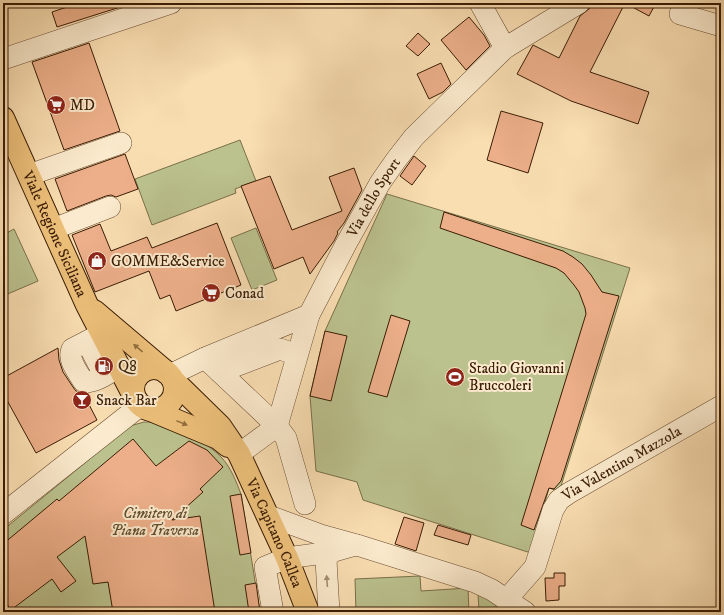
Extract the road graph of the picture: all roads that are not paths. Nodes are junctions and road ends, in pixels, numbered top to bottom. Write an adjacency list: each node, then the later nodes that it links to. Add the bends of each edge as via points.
1 (171, 3): 5 (street)
2 (480, 3): 7 (street)
3 (579, 3): 7 (street, Via dello Sport)
4 (684, 3): 6 (street, via 680,14)
5 (133, 9): 8 (street)
6 (721, 26)
7 (506, 48): 15 (street, Via dello Sport, via 414,137 396,160 380,183)
8 (3, 59)
9 (3, 120): 11 (main road, Viale Regione Siciliana)
10 (121, 143): 11 (street)
11 (29, 176): 13 (main road, Viale Regione Siciliana)
12 (110, 207): 13 (street)
13 (53, 229): 14 (main road, Viale Regione Siciliana)
14 (87, 305): 16 (main road, Viale Regione Siciliana); 21 (main road, Via Capitano Callea, one-way to 14)
15 (309, 315): 17 (street, Via dello Sport); 18 (street)
16 (88, 341): 20 (main road, Viale Regione Siciliana); 20 (street, via 72,349 70,358 86,383)
17 (297, 355): 19 (street, via 280,349); 24 (street, Via dello Sport)
18 (205, 358): 19 (street); 21 (street)
19 (220, 372): 24 (street)
20 (106, 374): 22 (main road, Viale Regione Siciliana)
21 (170, 376): 22 (main road, via 175,392 169,403 152,410); 22 (main road, via 156,368 150,368 138,375 133,387); 25 (main road, Via Capitano Callea, via 220,426)
22 (141, 404): 25 (main road, one-way to 25, via 218,438); 27 (street)
23 (721, 406): 33 (street, Via Valentino Mazzola, via 559,500 553,510 535,567)
24 (277, 426): 25 (street); 26 (street, via 286,438)
25 (239, 454): 28 (main road, Via Capitano Callea)
26 (305, 504)
27 (3, 514)
28 (269, 516): 29 (street); 30 (main road, Via Capitano Callea)
29 (326, 544): 30 (street, via 310,540 296,547); 33 (street, via 357,545 475,582); 36 (street, one-way to 29)
30 (287, 558): 31 (main road, Via Capitano Callea); 32 (street, via 265,567)
31 (298, 583): 32 (street); 35 (main road, Via Capitano Callea)
32 (270, 592): 34 (street)
33 (506, 600): 37 (street)
34 (273, 612)
35 (308, 612)
36 (329, 612)
37 (525, 612)

